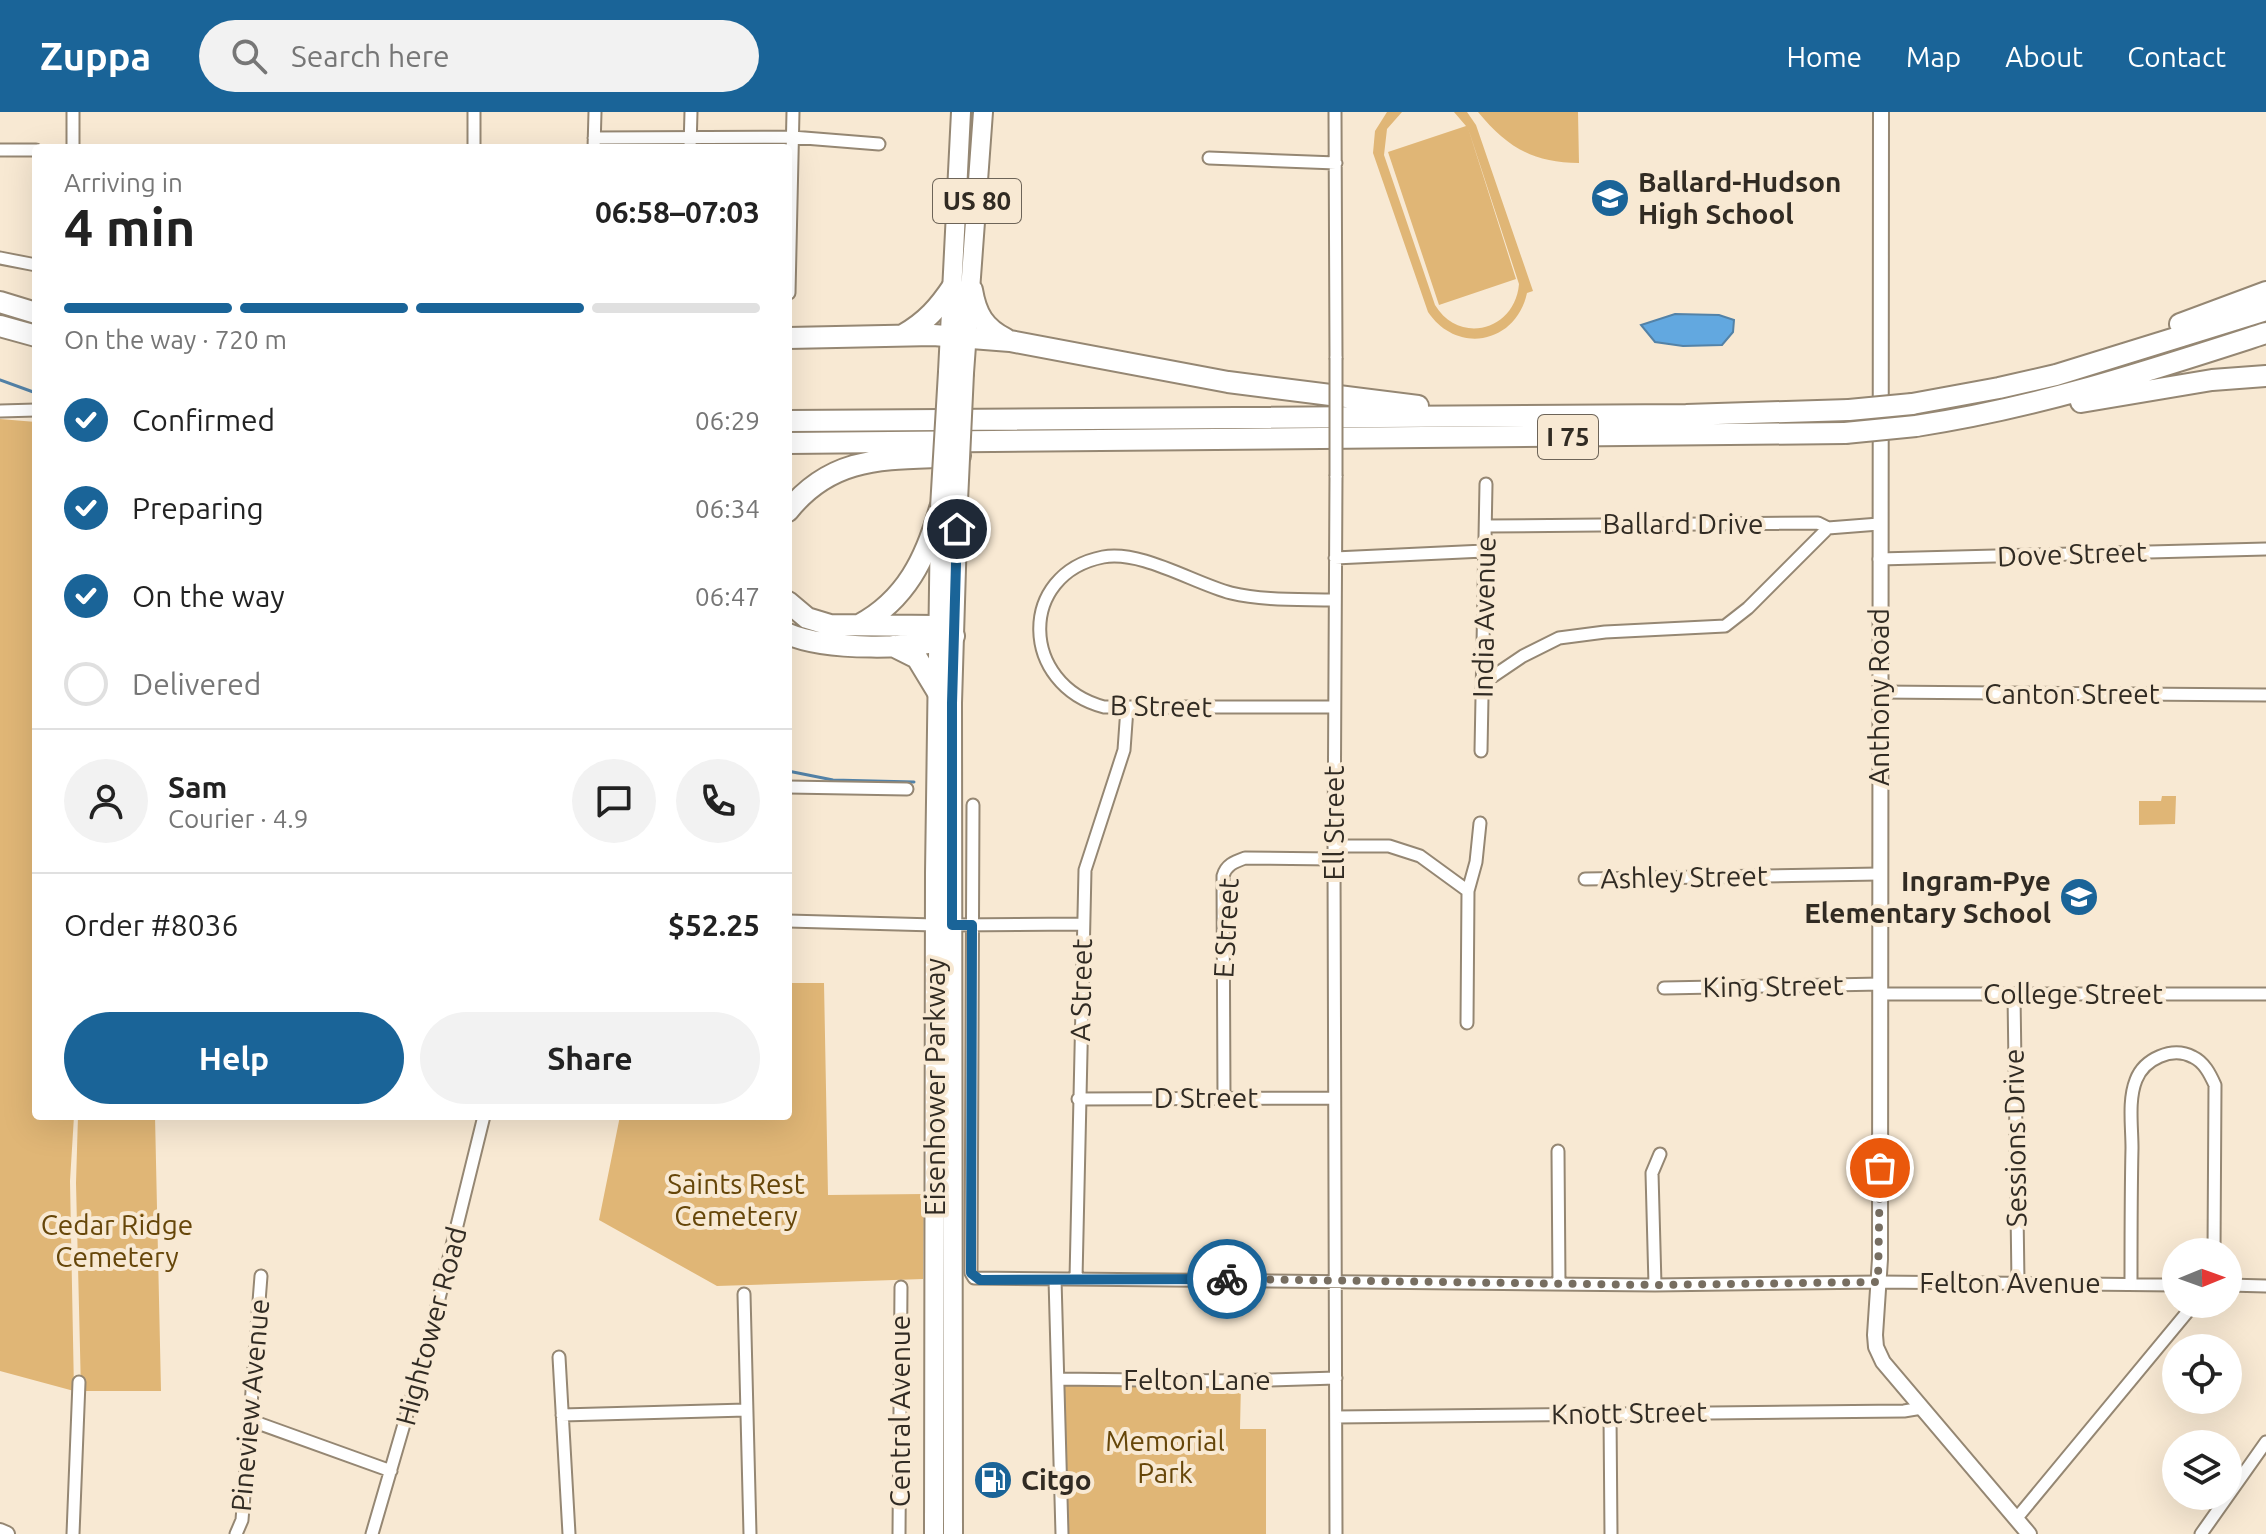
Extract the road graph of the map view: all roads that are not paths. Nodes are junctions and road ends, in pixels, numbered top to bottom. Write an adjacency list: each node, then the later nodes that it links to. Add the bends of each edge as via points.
1 (73, 112): 13 (street)
2 (474, 112): 14 (street)
3 (595, 112): 12 (street)
4 (691, 112): 11 (street)
5 (793, 112): 10 (street)
6 (961, 112): 23 (main road, Eisenhower Parkway / US 80)
7 (983, 112): 23 (main road, Eisenhower Parkway / US 80)
8 (1335, 112): 20 (street, Ell Street)
9 (1881, 112): 47 (street, Anthony Road)
10 (792, 137): 11 (street); 15 (street); 16 (street)
11 (690, 142): 12 (street)
12 (594, 143)
13 (73, 144)
14 (474, 144)
15 (792, 144)
16 (879, 144)
17 (0, 150): 18 (street)
18 (32, 150)
19 (1209, 158): 20 (street)
20 (1336, 163): 52 (street, Ell Street, bridge)
21 (0, 258): 22 (street)
22 (32, 264)
23 (962, 288): 31 (highway); 32 (main road, Eisenhower Parkway / US 80); 34 (highway, via 984,324)
24 (2266, 292): 35 (highway)
25 (0, 302): 27 (highway)
26 (2266, 310): 35 (highway, I 75)
27 (32, 312)
28 (0, 326): 30 (highway)
29 (2266, 333): 37 (highway, I 75)
30 (32, 335)
31 (901, 336): 32 (highway); 33 (highway)
32 (958, 337): 34 (highway); 45 (main road, Eisenhower Parkway / US 80, bridge)
33 (792, 338)
34 (1010, 341): 40 (highway, via 1228,382)
35 (2056, 375): 40 (highway, I 75, bridge, via 1912,404 1849,410)
36 (2266, 376): 37 (highway)
37 (2017, 408): 42 (highway, I 75, bridge, via 1845,433)
38 (32, 410): 39 (street)
39 (0, 411)
40 (1493, 416): 41 (highway, I 75)
41 (792, 421)
42 (1123, 441): 43 (highway, I 75); 46 (highway, via 866,461 828,476)
43 (792, 443)
44 (1486, 484): 48 (street, India Avenue)
45 (949, 504): 56 (highway, via 907,585); 58 (main road, Eisenhower Parkway / US 80)
46 (792, 507)
47 (1879, 524): 49 (street, Ballard Drive); 53 (street, Anthony Road)
48 (1486, 526): 49 (street, Ballard Drive, via 1818,523); 51 (street, India Avenue)
49 (1828, 528): 60 (street, via 1725,626 1559,638)
50 (2266, 549): 53 (street, Dove Street)
51 (1484, 551): 52 (street); 60 (street, India Avenue)
52 (1335, 558): 54 (street, Ell Street)
53 (1879, 559): 62 (street, Anthony Road)
54 (1334, 600): 64 (street, Ell Street); 65 (street, B Street, via 1239,594 1123,557 1103,557 1072,568 1054,587 1041,615 1043,657 1063,687 1089,703)
55 (792, 606): 56 (highway, via 818,622)
56 (856, 626): 58 (highway)
57 (792, 635): 59 (highway, via 824,644)
58 (944, 635): 59 (highway); 61 (main road, Eisenhower Parkway / US 80); 79 (main road, Eisenhower Parkway / US 80)
59 (890, 645): 61 (highway, via 917,658)
60 (1483, 683): 66 (street, India Avenue)
61 (937, 691): 79 (main road, Eisenhower Parkway / US 80, via 935,905)
62 (1878, 692): 63 (street, Canton Street); 73 (street, Anthony Road)
63 (2266, 695)
64 (1333, 707): 65 (street, B Street); 71 (street, Ell Street)
65 (1127, 708): 77 (street, A Street, via 1126,739 1085,870)
66 (1481, 751)
67 (792, 787): 68 (street)
68 (907, 789)
69 (973, 805): 78 (street)
70 (1480, 823): 75 (street)
71 (1334, 846): 72 (street, Ell Street); 75 (street, via 1389,846 1420,856)
72 (1334, 859): 85 (street, E Street, via 1245,858 1225,869); 86 (street, Ell Street)
73 (1879, 874): 74 (street, Ashley Street); 81 (street, Anthony Road)
74 (1585, 879)
75 (1468, 891): 84 (street)
76 (792, 921): 79 (street)
77 (1082, 924): 78 (street); 87 (street, A Street)
78 (972, 925): 79 (street); 93 (street, Felton Avenue, via 971,1273 980,1280)
79 (946, 931): 128 (main road, Eisenhower Parkway / US 80); 129 (main road, Eisenhower Parkway / US 80)
80 (1664, 988): 81 (street, King Street)
81 (1881, 989): 82 (street, College Street); 96 (street, Anthony Road)
82 (2014, 994): 83 (street, College Street); 97 (street, Sessions Drive)
83 (2266, 994)
84 (1467, 1023)
85 (1224, 1098): 86 (street, D Street); 87 (street, D Street)
86 (1334, 1098): 95 (street, Ell Street)
87 (1078, 1099): 94 (street, A Street)
88 (483, 1120): 118 (street, Hightower Road)
89 (1558, 1151): 98 (street)
90 (1660, 1154): 100 (street, via 1652,1173)
91 (2214, 1238): 99 (street, via 2215,1085 2202,1063 2172,1053 2152,1061 2135,1082)
92 (261, 1276): 116 (street, Pineview Avenue)
93 (1055, 1279): 94 (street, Felton Avenue); 109 (street)
94 (1076, 1279): 95 (street, Felton Avenue)
95 (1334, 1282): 98 (street, Felton Avenue); 108 (street, Ell Street)
96 (1878, 1282): 97 (street, Felton Avenue); 100 (street, Felton Avenue); 111 (street, Anthony Road, via 1876,1347)
97 (2018, 1282): 99 (street, Felton Avenue)
98 (1559, 1284): 100 (street, Felton Avenue)
99 (2131, 1284): 101 (street, Felton Avenue)
100 (1655, 1285)
101 (2162, 1285)
102 (2242, 1285): 103 (street)
103 (2266, 1286)
104 (901, 1287): 127 (street, Central Avenue)
105 (744, 1294): 112 (street)
106 (2182, 1318): 119 (street)
107 (559, 1357): 114 (street)
108 (1336, 1378): 109 (street, Felton Lane); 115 (street, Ell Street)
109 (1058, 1379): 130 (street)
110 (79, 1382): 122 (street)
111 (1922, 1408): 113 (street, Knott Street); 119 (street, Anthony Road)
112 (746, 1410): 114 (street); 126 (street)
113 (1610, 1414): 115 (street, Knott Street); 132 (street)
114 (562, 1415): 125 (street)
115 (1336, 1417): 131 (street, Ell Street)
116 (252, 1421): 118 (street); 123 (street, Pineview Avenue)
117 (2266, 1442): 134 (street)
118 (391, 1471): 124 (street, Hightower Road)
119 (2016, 1519): 133 (street, Anthony Road)
120 (0, 1531): 121 (street)
121 (7, 1534)
122 (73, 1534)
123 (236, 1534)
124 (372, 1534)
125 (569, 1534)
126 (750, 1534)
127 (899, 1534)
128 (934, 1534)
129 (953, 1534)
130 (1062, 1534)
131 (1336, 1534)
132 (1611, 1534)
133 (2029, 1534)
134 (2201, 1534)

